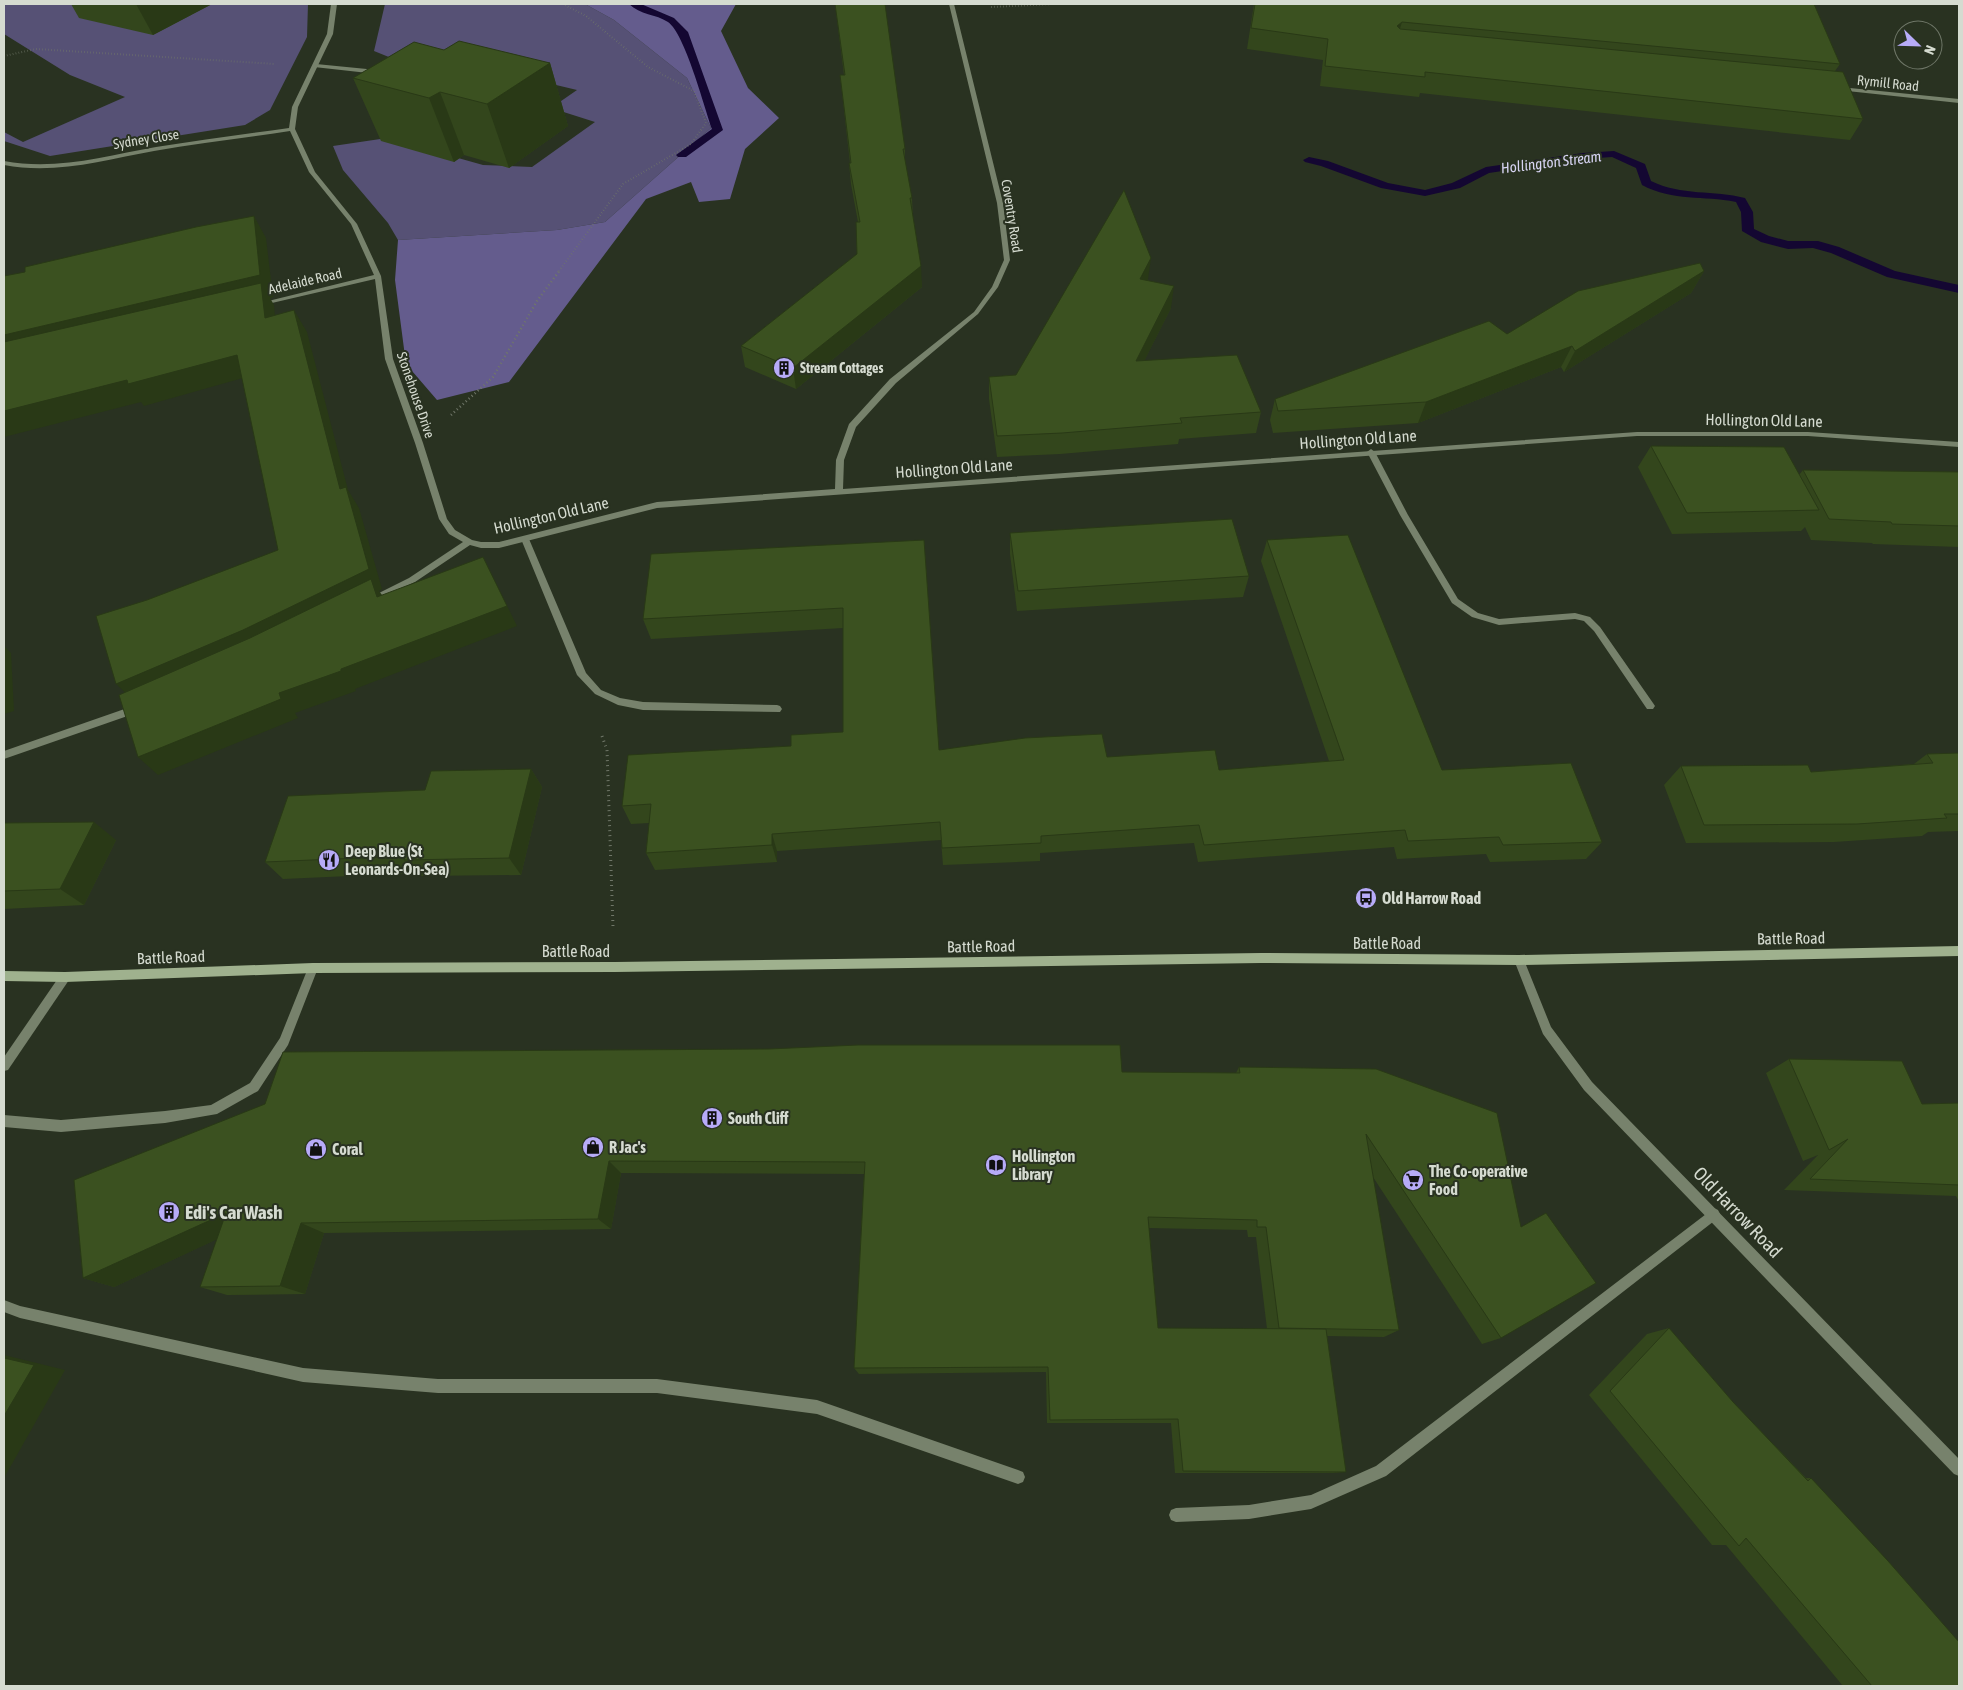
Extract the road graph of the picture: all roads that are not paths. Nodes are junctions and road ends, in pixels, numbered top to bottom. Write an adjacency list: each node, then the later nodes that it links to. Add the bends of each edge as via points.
1 (334, 4): 3 (street, via 330,34)
2 (952, 6): 13 (street, Coventry Road, via 1000,204 1007,260 995,287 976,313 893,380 852,426 840,460)
3 (316, 66): 4 (street); 7 (street, via 296,107)
4 (380, 72)
5 (1835, 89): 6 (street, Rymill Road)
6 (1959, 102)
7 (292, 129): 8 (street, Sydney Close, via 53,167); 9 (street, Stonehouse Drive, via 312,172 354,224)
8 (4, 163)
9 (378, 276): 10 (street, Adelaide Road); 15 (street, Stonehouse Drive, via 389,359 443,518 452,532)
10 (246, 307)
11 (1959, 444): 12 (street, Hollington Old Lane, via 1808,434 1637,434)
12 (1371, 452): 13 (street, Hollington Old Lane); 17 (street, via 1404,516 1455,600 1475,615 1499,622 1576,616 1587,619)
13 (839, 491): 14 (street, Hollington Old Lane, via 657,505)
14 (525, 539): 15 (street, Hollington Old Lane, via 499,545); 19 (street, via 582,675 598,692 618,701 642,706)
15 (469, 542): 16 (street, via 412,580)
16 (368, 602)
17 (1650, 706)
18 (142, 707): 20 (street)
19 (777, 709)
20 (4, 755)
21 (1959, 951): 22 (main road, Battle Road)
22 (1519, 960): 23 (main road, Battle Road, via 1261,958); 28 (street, Old Harrow Road, via 1547,1030 1588,1086)
23 (313, 968): 25 (main road, Battle Road); 27 (street, via 284,1041 254,1087 213,1110 61,1126)
24 (4, 976): 25 (main road, Battle Road)
25 (65, 977): 26 (street)
26 (4, 1066)
27 (4, 1121)
28 (1714, 1214): 30 (street, Old Harrow Road); 32 (street, via 1381,1471 1311,1502 1249,1512)
29 (4, 1306): 31 (street, via 303,1375 438,1386 657,1386 817,1408)
30 (1959, 1469)
31 (1018, 1477)
32 (1176, 1515)

